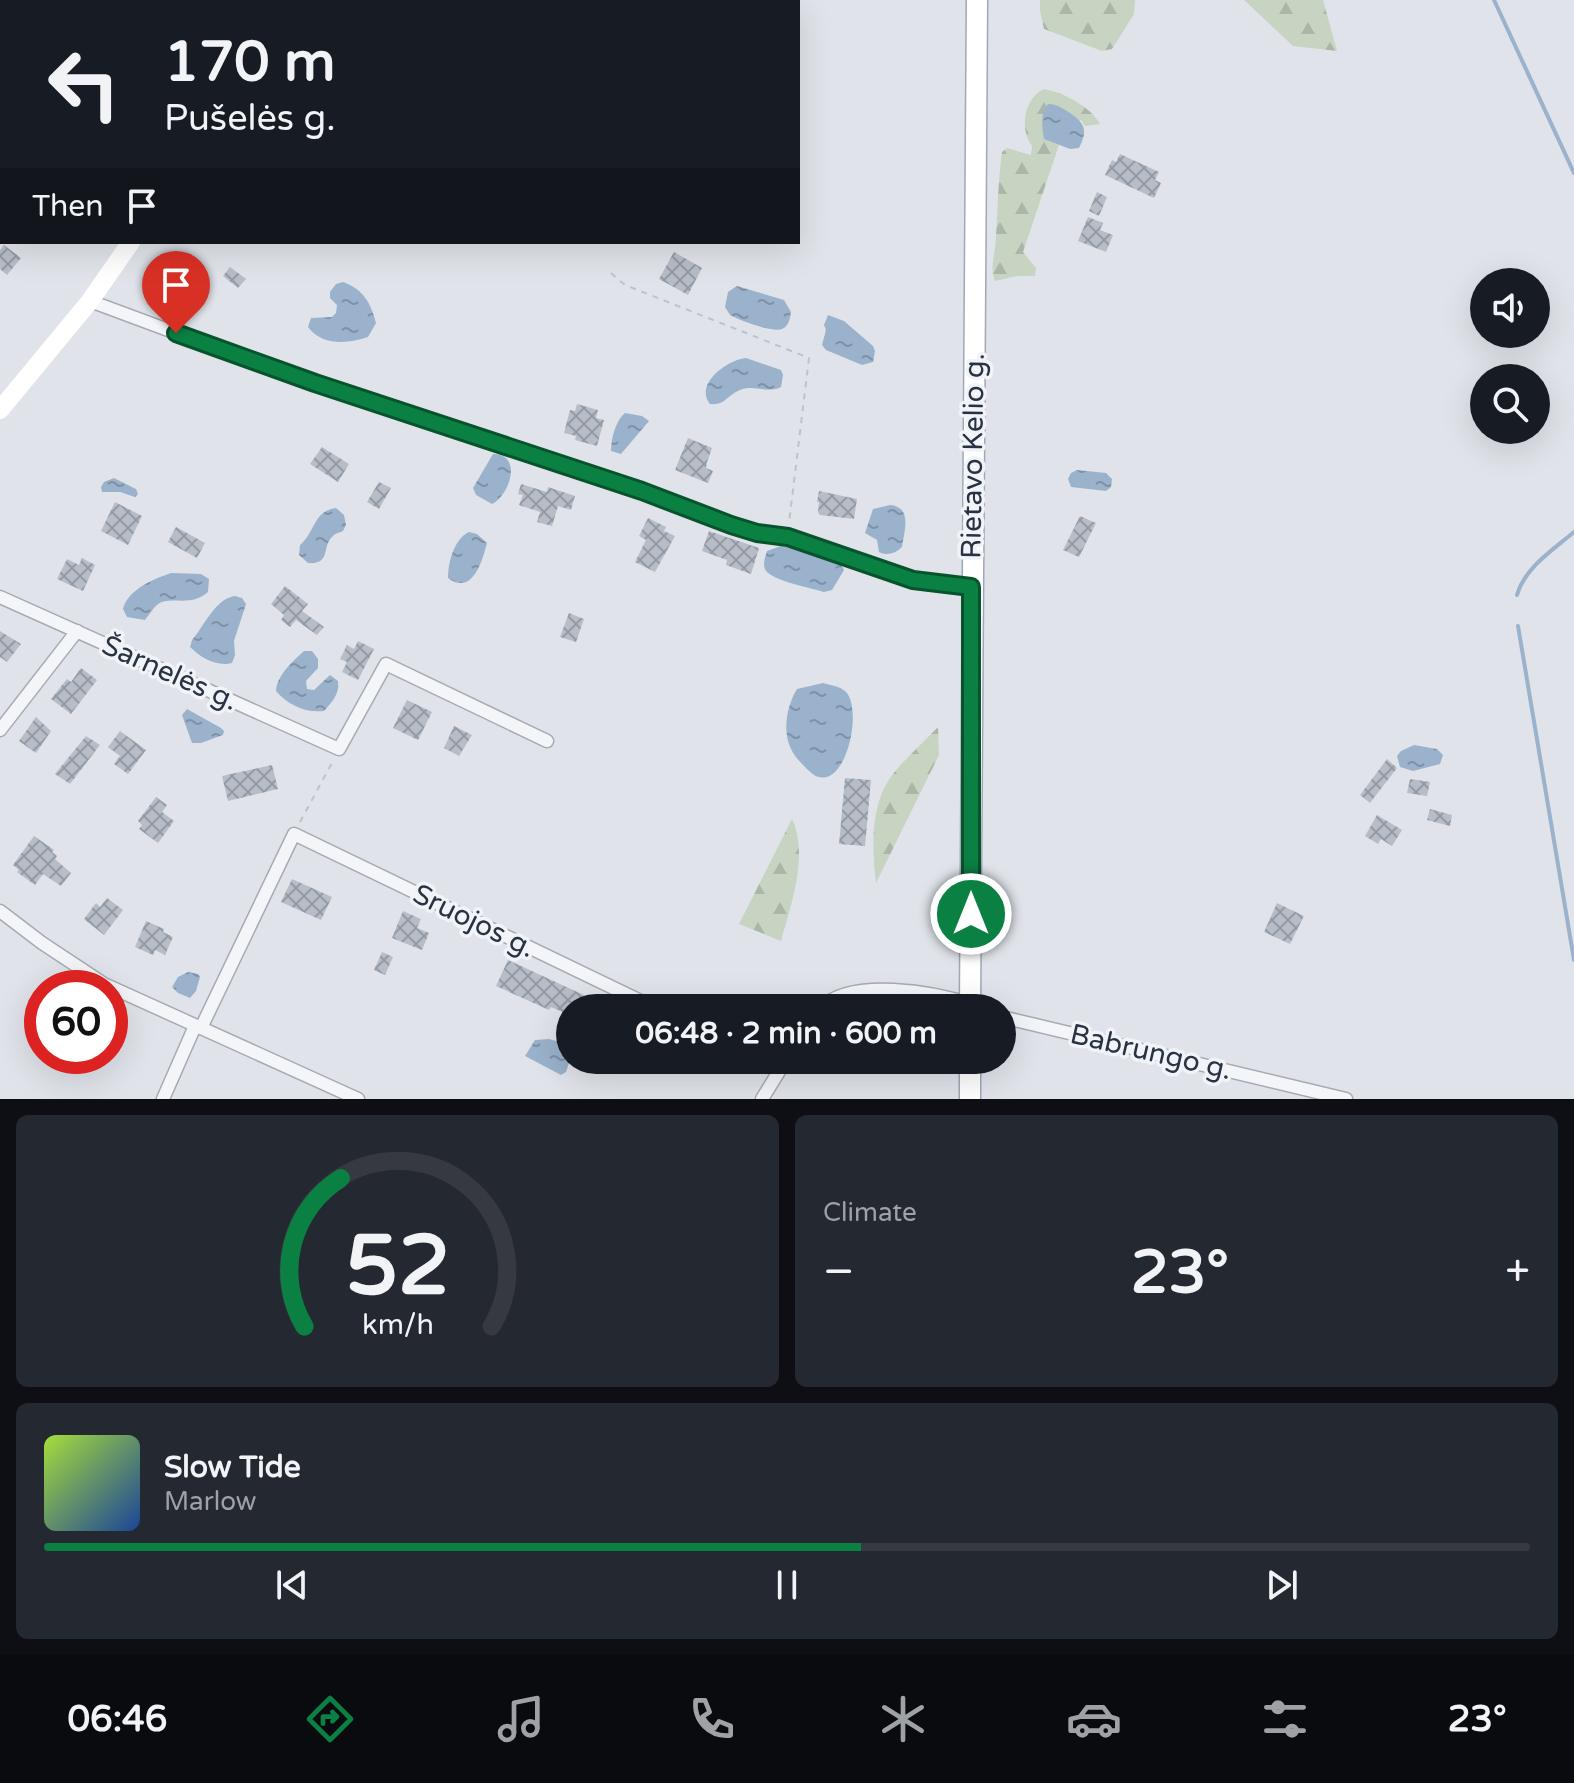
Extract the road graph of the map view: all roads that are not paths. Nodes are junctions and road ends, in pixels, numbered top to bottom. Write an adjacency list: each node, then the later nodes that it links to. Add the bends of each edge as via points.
1 (977, 0): 5 (main road, Rietavo Kelio g.)
2 (130, 244): 3 (main road)
3 (90, 301): 4 (main road); 5 (street, via 731,525 788,537 913,580)
4 (0, 410)
5 (971, 587): 14 (main road, Rietavo Kelio g.)
6 (0, 597): 7 (street, Šarnelės g.)
7 (77, 631): 8 (street); 9 (street, Šarnelės g., via 339,749 386,664)
8 (0, 730)
9 (547, 741)
10 (0, 911): 16 (street, via 104,984)
11 (626, 994): 16 (street, Sruojos g., via 294,834)
12 (843, 994): 13 (street)
13 (909, 994)
14 (973, 994)
15 (1016, 1020): 23 (street, Babrungo g.)
16 (198, 1027): 19 (street); 20 (street)
17 (777, 1074): 21 (street)
18 (970, 1074): 22 (main road)
19 (163, 1099)
20 (358, 1099)
21 (762, 1099)
22 (970, 1099)
23 (1346, 1099)

